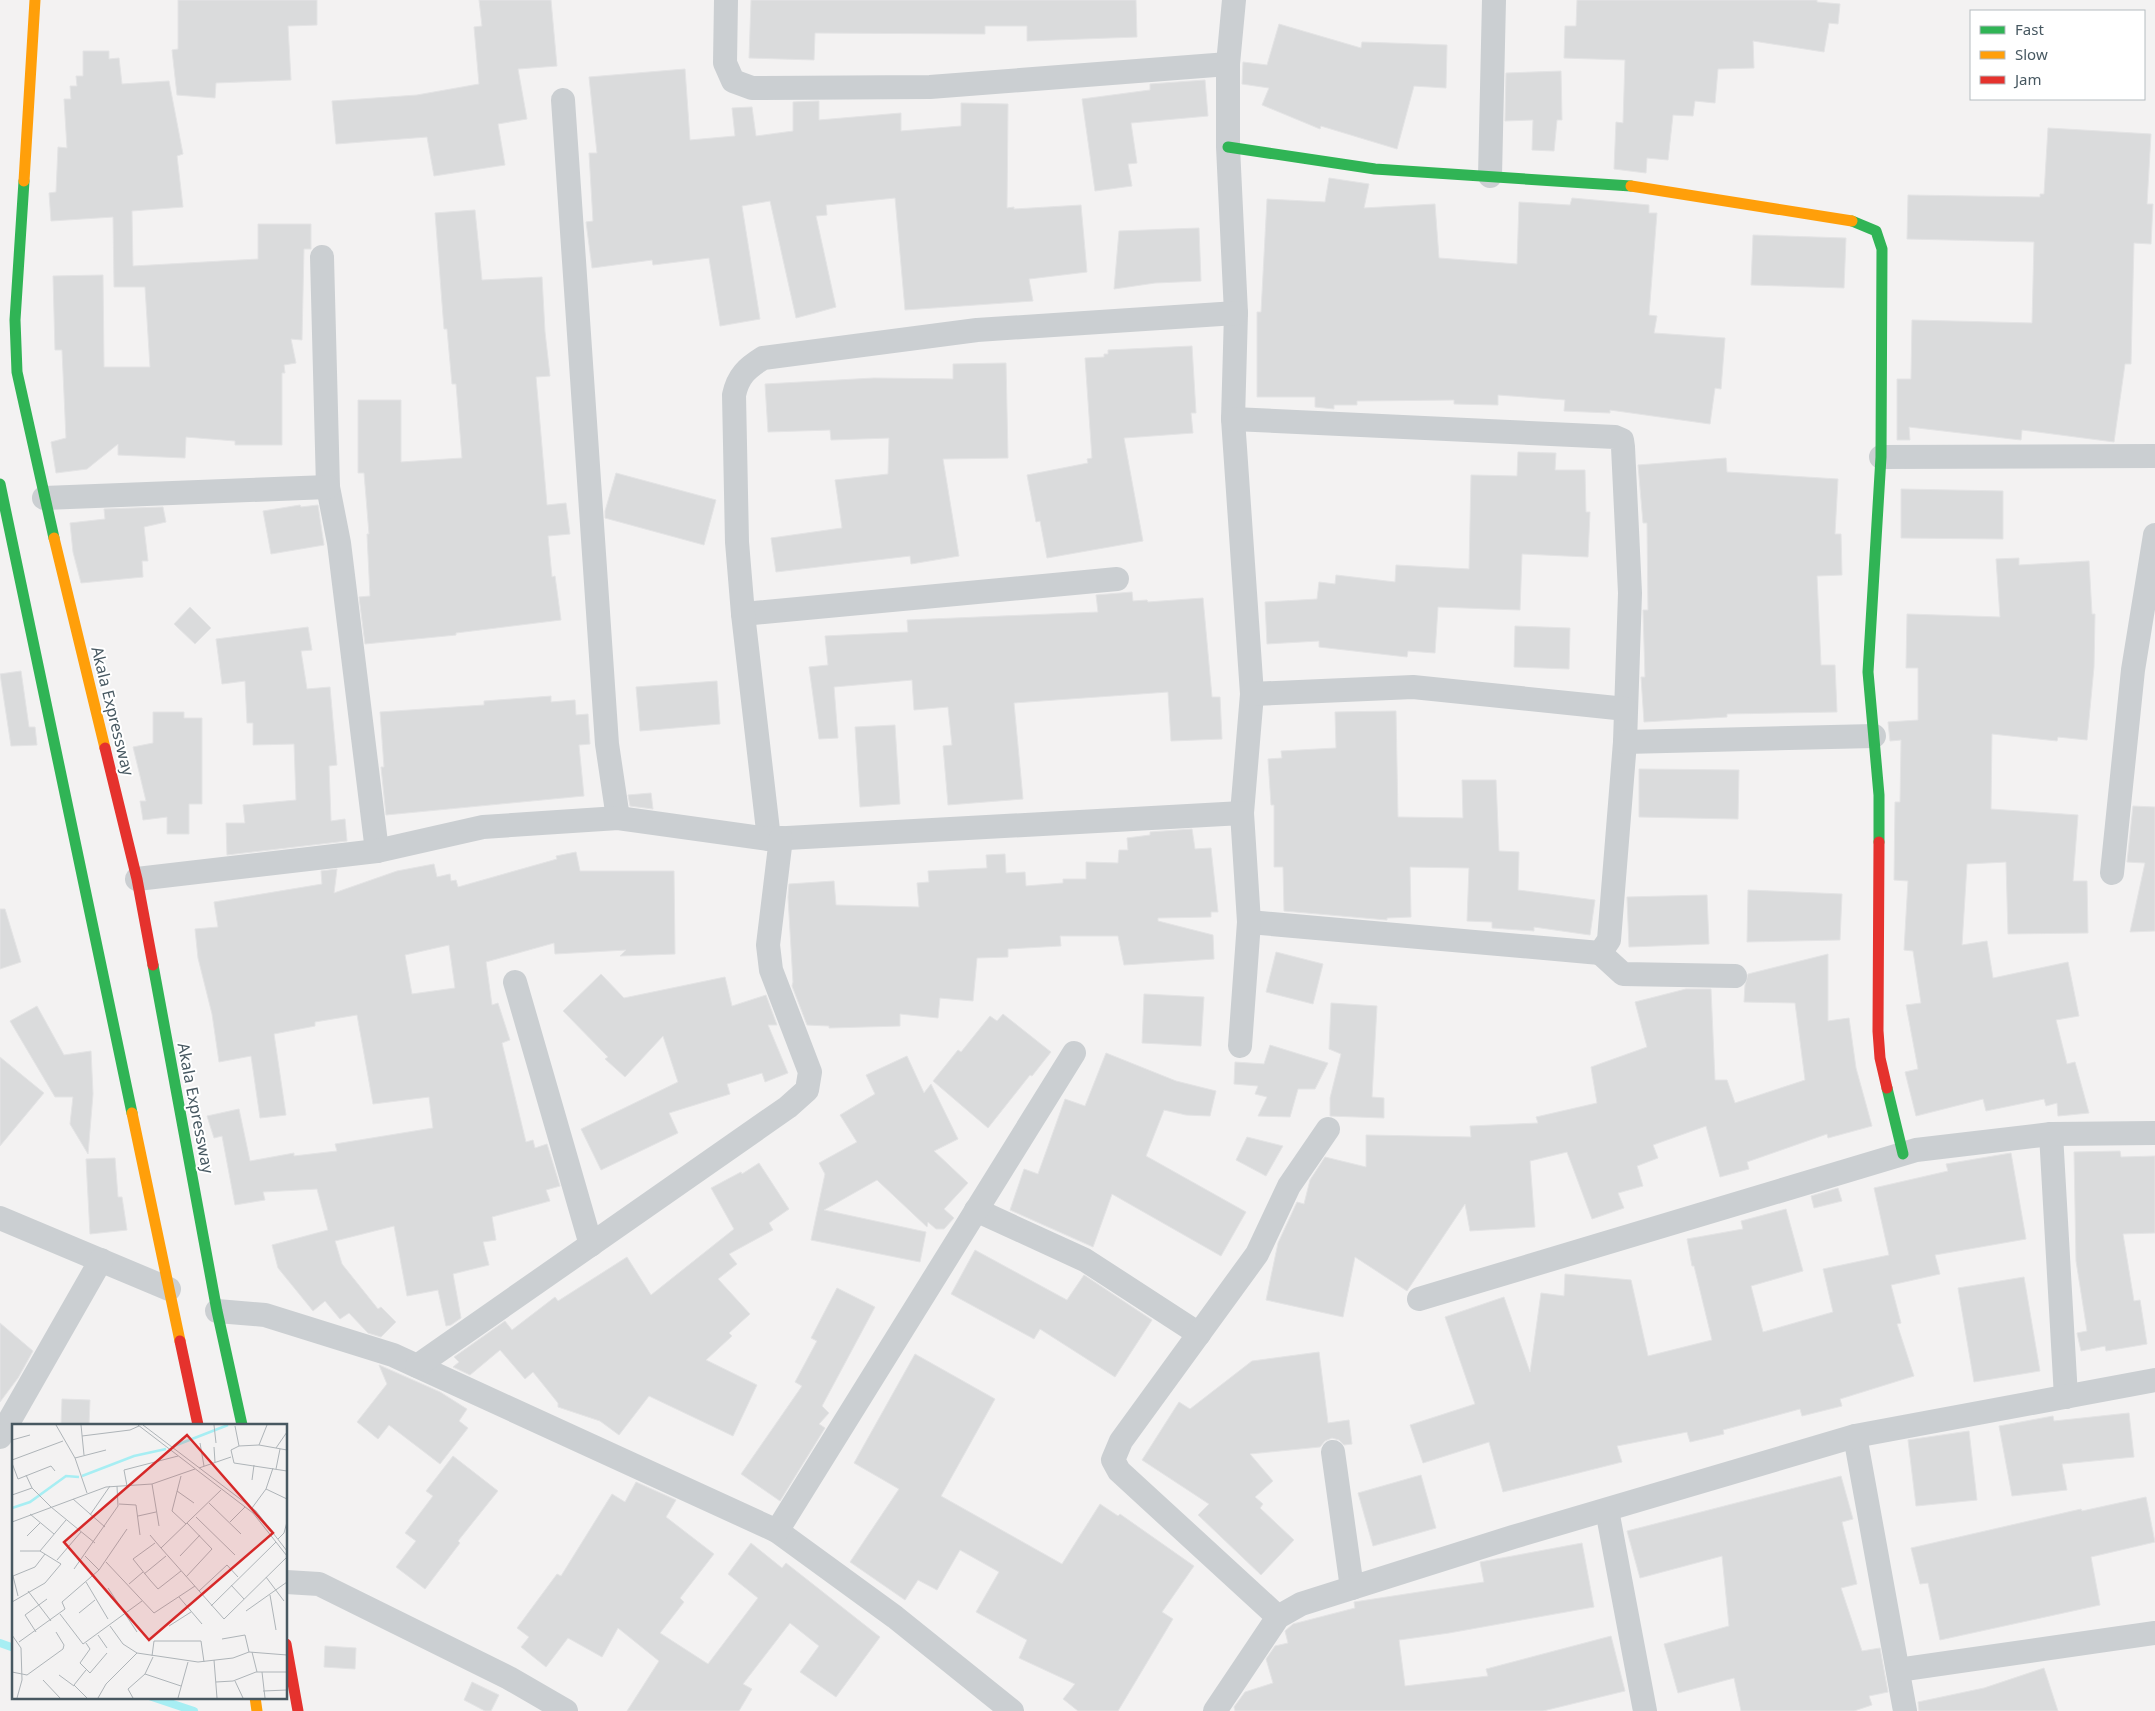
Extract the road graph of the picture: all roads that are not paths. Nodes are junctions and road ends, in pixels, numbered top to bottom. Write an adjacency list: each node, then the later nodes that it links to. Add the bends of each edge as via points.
1 (35, 0): 16 (main road, Akala Expressway, via 15,320 17,372)
2 (726, 0): 5 (street, via 725,63 733,81 752,88 930,88)
3 (1234, 0): 5 (street)
4 (1494, 0): 8 (street)
5 (1228, 64): 7 (street)
6 (563, 100): 25 (street, via 606,744)
7 (1228, 147): 8 (main road, via 1375,169); 10 (street)
8 (1490, 176): 13 (main road, via 1629,186 1844,218 1876,231 1882,249)
9 (322, 257): 15 (street)
10 (1236, 313): 11 (street); 19 (street, via 977,330 763,358 745,370 734,395)
11 (1233, 419): 20 (street); 21 (street, via 1615,437 1622,440 1630,593)
12 (2155, 456): 13 (street)
13 (1881, 458): 22 (main road, via 1868,672)
14 (0, 484): 44 (main road)
15 (328, 487): 16 (street); 27 (street, via 339,543)
16 (44, 498): 29 (main road, Akala Expressway)
17 (2155, 535): 28 (street, via 2133,670)
18 (1117, 579): 19 (street)
19 (743, 614): 26 (street)
20 (1252, 694): 21 (street, via 1413,687); 24 (street)
21 (1626, 709): 23 (street)
22 (1874, 736): 23 (street); 39 (main road, via 1879,795 1878,1031 1880,1058)
23 (1625, 742): 31 (street, via 1609,940)
24 (1242, 813): 26 (street); 30 (street)
25 (618, 818): 26 (street); 27 (street, via 483,828)
26 (775, 838): 42 (street, via 768,945 771,970 810,1072 807,1090 788,1108)
27 (377, 851): 29 (street)
28 (2112, 873)
29 (137, 879): 46 (main road, Akala Expressway)
30 (1249, 922): 31 (street); 34 (street)
31 (1600, 954): 32 (street, via 1623,974)
32 (1735, 976)
33 (515, 982): 42 (street)
34 (1240, 1046)
35 (1074, 1053): 40 (street)
36 (1328, 1129): 47 (street, via 1289,1186 1256,1254)
37 (2051, 1134): 38 (street); 39 (street); 50 (street)
38 (2155, 1134)
39 (1903, 1154): 45 (street)
40 (976, 1210): 47 (street, via 1085,1260); 57 (street)
41 (0, 1218): 43 (street)
42 (592, 1245): 48 (street)
43 (101, 1260): 44 (street); 54 (street)
44 (169, 1289): 51 (main road)
45 (1419, 1299)
46 (217, 1311): 48 (street, via 265,1315 393,1355); 52 (main road, Akala Expressway)
47 (1199, 1334): 60 (street, via 1121,1441 1113,1460 1119,1471)
48 (417, 1366): 57 (street)
49 (2155, 1380): 50 (street)
50 (2066, 1397): 53 (street)
51 (198, 1424)
52 (242, 1424)
53 (1855, 1436): 56 (street); 63 (street)
54 (0, 1437)
55 (1333, 1452): 59 (street)
56 (1607, 1510): 59 (street); 70 (street)
57 (777, 1531): 68 (street, via 896,1617)
58 (288, 1582): 67 (street, via 319,1584 509,1678)
59 (1352, 1588): 60 (street, via 1300,1604)
60 (1278, 1617): 69 (street)
61 (2155, 1633): 63 (street)
62 (288, 1655): 66 (main road)
63 (1898, 1670): 71 (street)
64 (254, 1698): 65 (main road)
65 (257, 1711)
66 (298, 1711)
67 (566, 1711)
68 (1012, 1711)
69 (1215, 1711)
70 (1645, 1711)
71 (1905, 1711)

